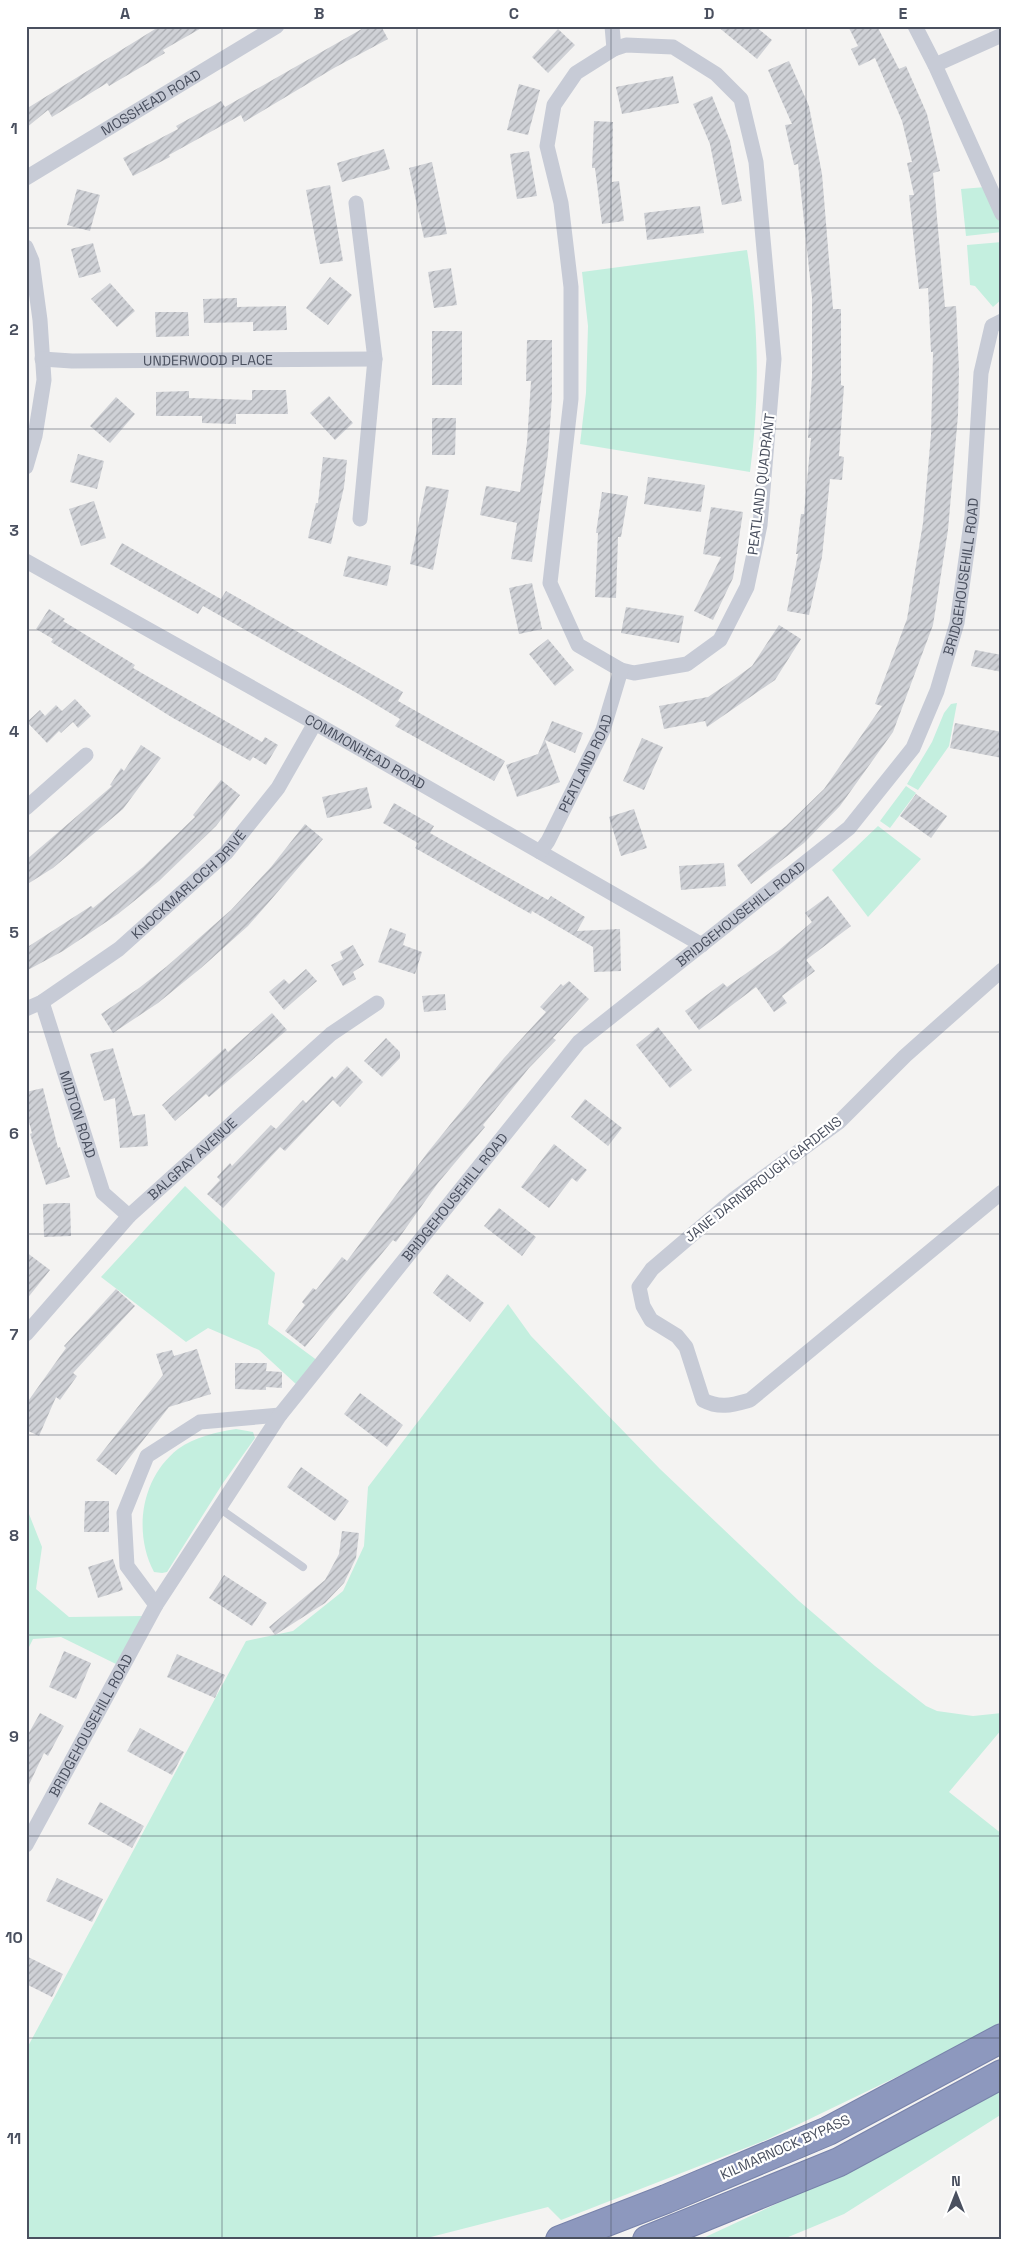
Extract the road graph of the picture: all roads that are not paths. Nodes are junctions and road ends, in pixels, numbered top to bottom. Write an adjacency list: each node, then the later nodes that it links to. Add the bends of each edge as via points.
1 (277, 26): 7 (street, MOSSHEAD ROAD)
2 (612, 26): 5 (street)
3 (915, 26): 6 (street)
4 (1002, 35): 6 (street)
5 (614, 49): 17 (street, PEATLAND QUADRANT, via 576,72 554,105 547,146 561,203 571,287 571,399 550,583 578,645); 17 (street, PEATLAND QUADRANT, via 626,45 673,48 716,74 741,100 756,162 774,359 760,526 747,587 720,640 687,664 634,673)
6 (935, 65): 9 (street)
7 (26, 178)
8 (356, 203): 13 (street)
9 (1002, 214)
10 (26, 247): 12 (street, via 32,261)
11 (1002, 321): 22 (street, BRIDGEHOUSEHILL ROAD, via 992,326 981,373 972,516 957,624 937,691 913,748 849,828)
12 (42, 359): 13 (street, UNDERWOOD PLACE); 14 (street, via 44,380 35,436)
13 (375, 359): 15 (street)
14 (26, 467)
15 (360, 519)
16 (26, 561): 18 (street, COMMONHEAD ROAD)
17 (621, 670): 21 (street, PEATLAND ROAD, via 604,730)
18 (316, 723): 21 (street, COMMONHEAD ROAD); 24 (street, KNOCKMARLOCH DRIVE, via 278,788 226,854 119,949)
19 (86, 755): 20 (street)
20 (26, 808)
21 (540, 852): 22 (street, COMMONHEAD ROAD)
22 (702, 945): 30 (street, BRIDGEHOUSEHILL ROAD, via 579,1042)
23 (1002, 970): 27 (street, JANE DARNBROUGH GARDENS, via 905,1056 839,1122 734,1199 652,1269 639,1287 643,1306 651,1320 677,1336 686,1347 703,1400 712,1405 729,1406 750,1400)
24 (42, 1002): 26 (street, KNOCKMARLOCH DRIVE); 28 (street, MIDTON ROAD, via 103,1194)
25 (377, 1002): 28 (street, BALGRAY AVENUE, via 331,1034)
26 (26, 1008)
27 (1002, 1192)
28 (129, 1216): 29 (street, BALGRAY AVENUE)
29 (26, 1334)
30 (280, 1415): 31 (street, BRIDGEHOUSEHILL ROAD); 33 (street, via 200,1422 147,1456 124,1513 127,1566)
31 (219, 1508): 32 (lane); 33 (street, BRIDGEHOUSEHILL ROAD)
32 (302, 1567)
33 (156, 1605): 34 (street, BRIDGEHOUSEHILL ROAD)
34 (26, 1845)
35 (1002, 2038): 37 (highway, KILMARNOCK BYPASS, via 828,2131)
36 (1002, 2074): 38 (highway, via 839,2162)
37 (560, 2240)
38 (647, 2240)

